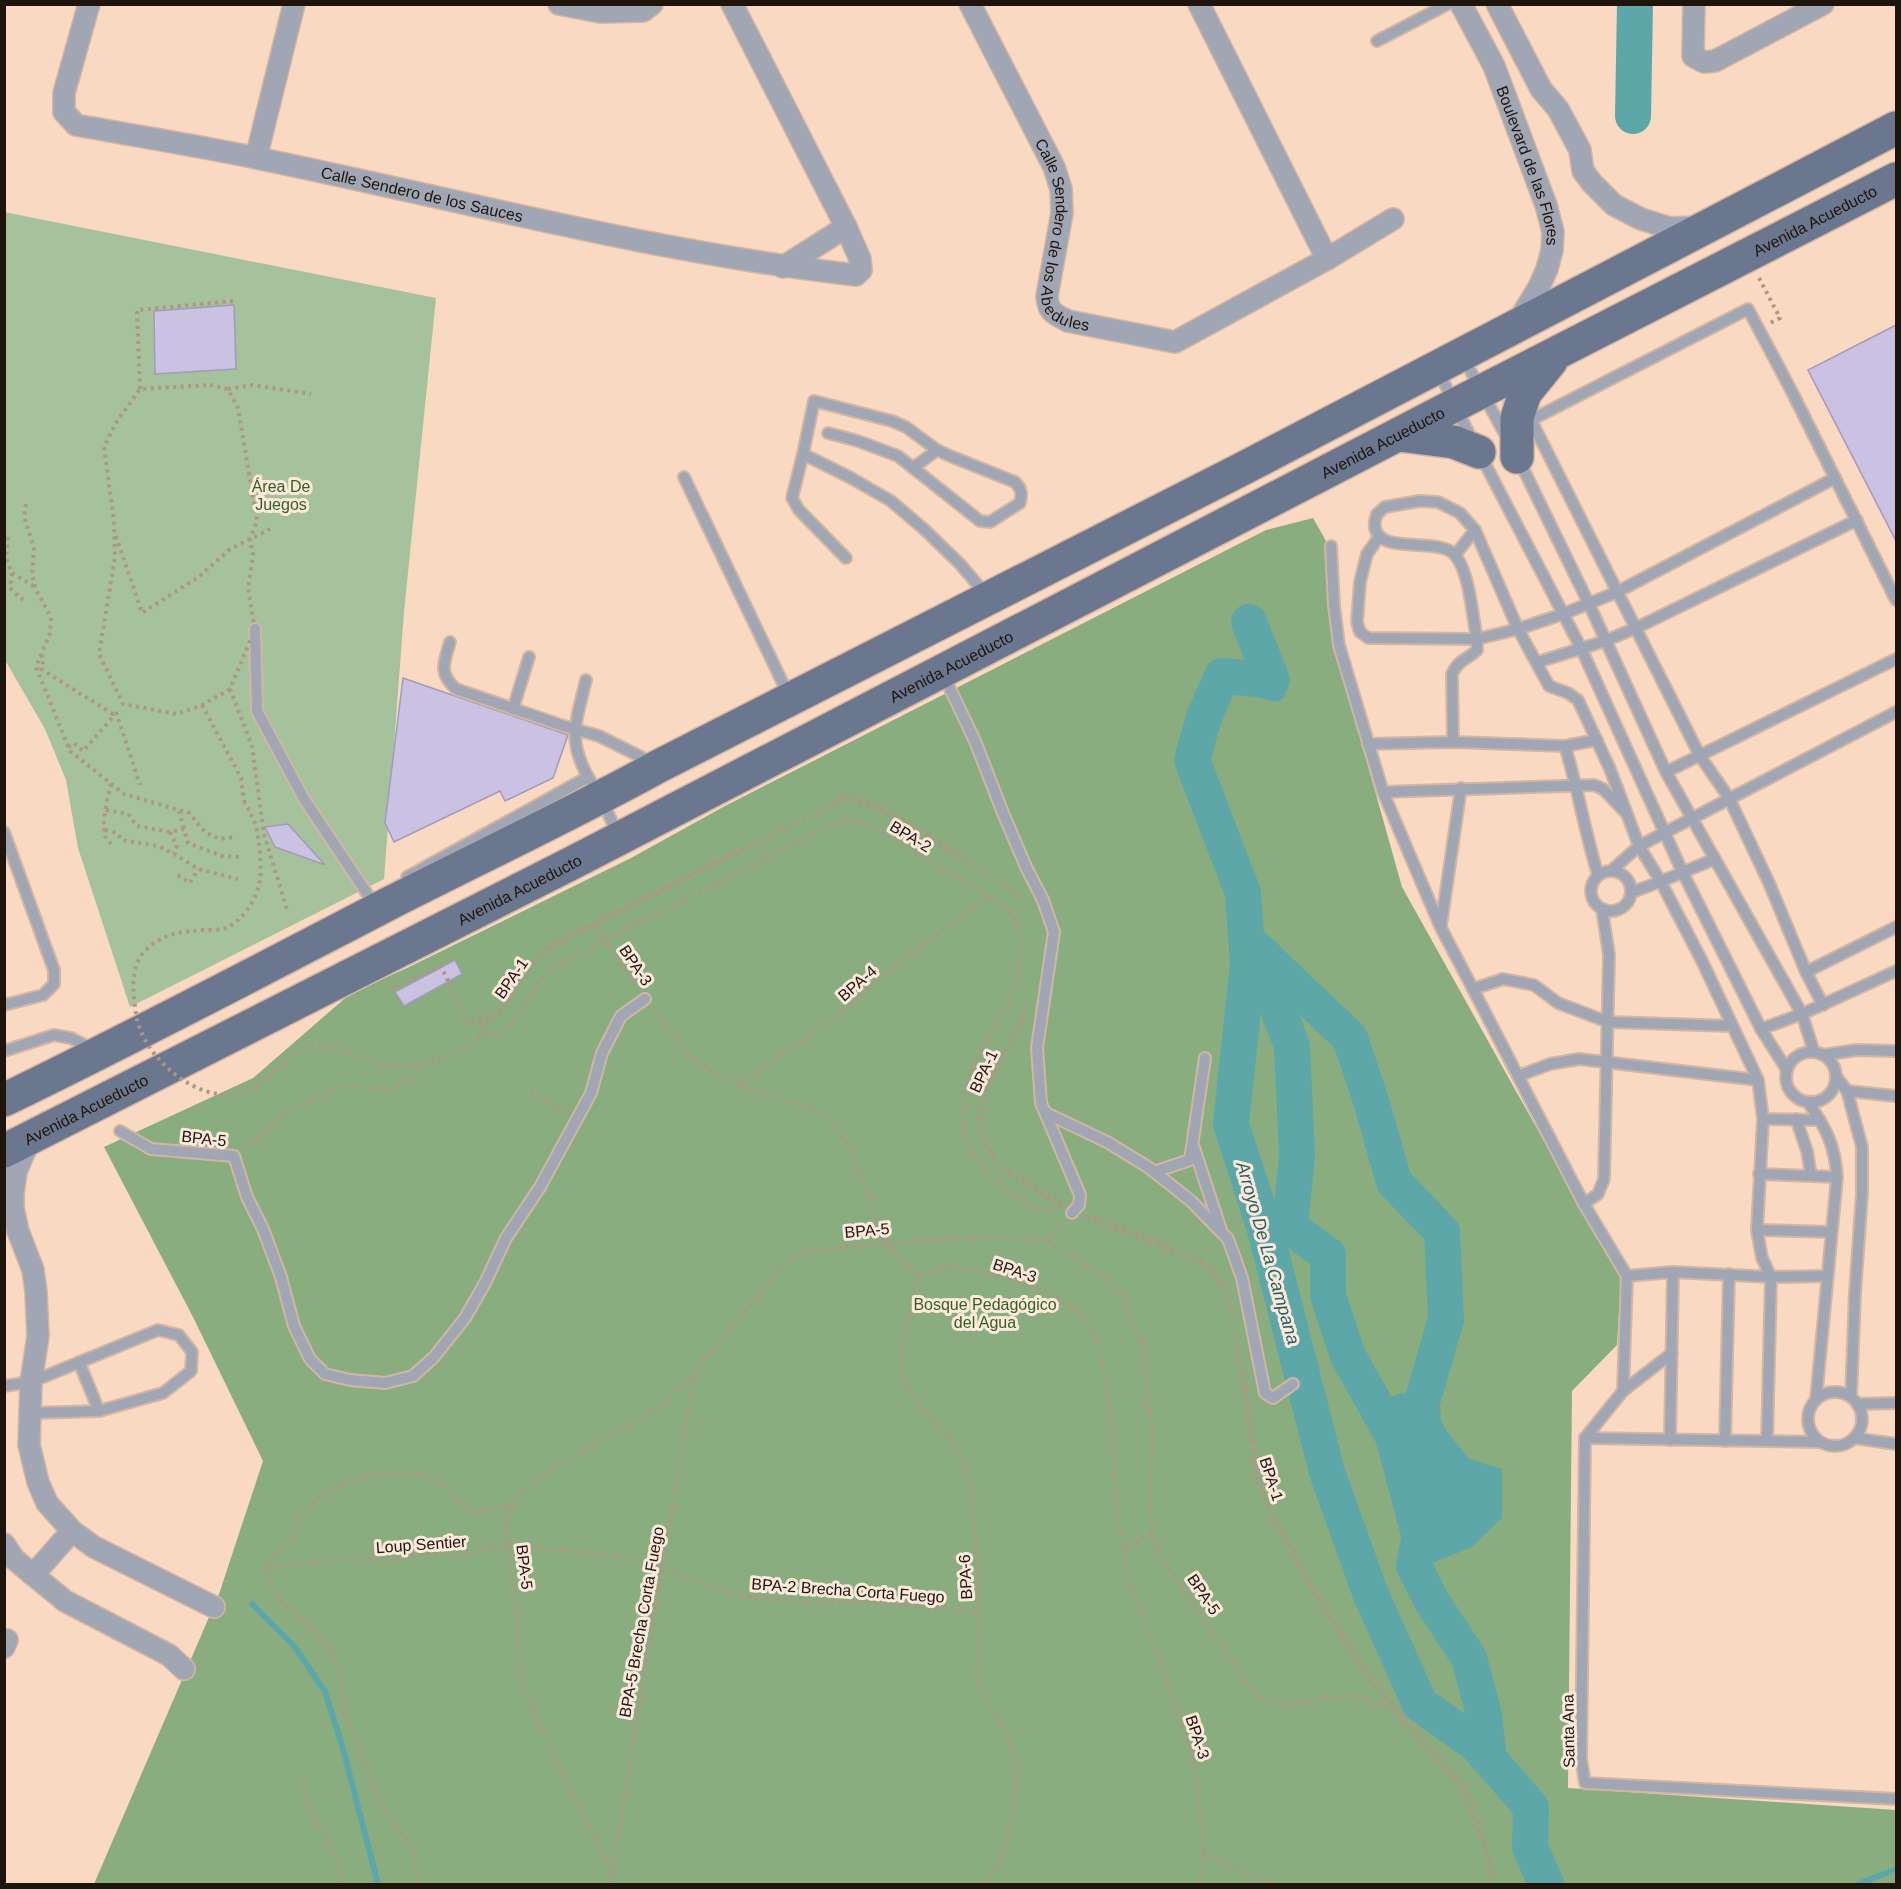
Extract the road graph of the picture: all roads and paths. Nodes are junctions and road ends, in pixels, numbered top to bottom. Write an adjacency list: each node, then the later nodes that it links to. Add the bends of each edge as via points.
1 (89, 4): 15 (street, Calle Sendero de los Sauces, via 64,93 64,112 76,125)
2 (294, 4): 15 (street)
3 (559, 4): 4 (street, via 600,12 643,11)
4 (652, 4)
5 (732, 4): 19 (street, Calle Sendero de los Sauces)
6 (970, 4): 20 (street, Calle Sendero de los Abedules, via 1054,167 1061,189 1062,213 1047,296 1055,315 1175,342)
7 (1199, 4): 20 (street)
8 (1448, 4): 13 (lane)
9 (1461, 4): 24 (street, Boulevard de las Flores, via 1494,66 1553,232 1552,250 1539,287)
10 (1497, 4): 18 (street, Boulevard de las Flores, via 1540,89 1547,115 1569,160 1614,205 1641,219 1670,228)
11 (1694, 4): 12 (street, via 1693,57 1704,62 1715,61)
12 (1823, 4)
13 (1377, 41)
14 (1896, 128): 18 (main road)
15 (256, 158): 21 (street, Calle Sendero de los Sauces, via 546,222)
16 (1896, 179): 26 (main road, Avenida Acueducto)
17 (1393, 219): 20 (street, Calle Sendero de los Abedules)
18 (1708, 227): 24 (main road)
19 (846, 228): 21 (street); 21 (street, Calle Sendero de los Sauces, via 860,259 861,270 856,275)
20 (1327, 259)
21 (783, 267)
22 (1768, 295): 25 (path, via 1780,318)
23 (234, 301): 28 (path, via 137,310)
24 (1515, 327): 27 (main road)
25 (1759, 329): 40 (lane); 54 (lane, via 1748,309 1531,420)
26 (1557, 354): 31 (main road, Avenida Acueducto); 37 (main road, via 1526,393 1517,418)
27 (1449, 361): 31 (lane); 31 (lane); 55 (main road)
28 (140, 389): 29 (path, via 210,385); 45 (path, via 104,447)
29 (228, 389): 30 (path, via 252,385); 48 (path, via 238,408 257,521)
30 (311, 394)
31 (1468, 399): 33 (main road, Avenida Acueducto); 35 (lane); 37 (lane)
32 (828, 433): 38 (lane, via 898,456)
33 (1399, 435): 35 (main road, via 1454,442); 71 (main road, Avenida Acueducto)
34 (937, 450): 36 (lane, via 892,421 814,401); 38 (lane); 38 (lane, via 1015,482 1022,494 1020,503 990,522 981,521)
35 (1479, 452): 59 (lane)
36 (804, 454): 51 (lane, via 792,498); 55 (lane, via 891,501 961,565)
37 (1517, 457): 58 (lane)
38 (913, 468)
39 (684, 477): 74 (lane)
40 (1835, 478): 42 (lane); 54 (lane)
41 (26, 504): 53 (path, via 24,516 34,549)
42 (1857, 520): 57 (lane); 60 (lane)
43 (270, 529): 48 (path)
44 (1476, 530): 47 (lane, via 1460,513 1438,502 1420,501 1385,507 1377,514 1375,528); 50 (lane); 62 (lane)
45 (115, 533): 48 (path, via 142,613 200,576 230,549); 75 (path, via 115,557 99,654)
46 (8, 537): 52 (path, via 6,558)
47 (1379, 537): 50 (lane, via 1389,543 1446,547); 63 (lane, via 1367,554 1359,582 1360,632 1368,638)
48 (250, 539): 61 (path, via 253,555 248,589)
49 (1331, 546): 83 (lane, via 1339,645)
50 (1455, 555): 63 (lane, via 1465,575)
51 (846, 558)
52 (12, 573): 53 (path); 56 (path, via 10,588)
53 (35, 587): 67 (path, via 51,617 50,633)
54 (1617, 592): 58 (lane); 60 (lane)
55 (989, 598): 74 (main road)
56 (23, 600)
57 (1896, 600)
58 (1589, 604): 59 (lane); 64 (lane)
59 (1563, 614): 62 (lane); 66 (lane)
60 (1636, 628): 64 (lane); 86 (lane)
61 (255, 629): 73 (path); 122 (lane, via 257,711 304,800)
62 (1518, 629): 63 (lane); 70 (lane)
63 (1477, 639): 82 (lane, via 1477,650 1456,665 1452,674)
64 (1605, 640): 66 (lane); 88 (lane)
65 (450, 642): 77 (lane, via 443,666 446,680 456,689)
66 (1581, 648): 70 (lane); 105 (lane)
67 (41, 655): 79 (path, via 41,669); 85 (path, via 36,667)
68 (529, 657): 77 (lane)
69 (1896, 659): 86 (lane)
70 (1538, 662): 81 (lane, via 1549,686 1578,700)
71 (941, 671): 107 (main road, Avenida Acueducto); 162 (lane, via 975,741 1054,932 1037,1048 1041,1103)
72 (586, 680): 80 (lane)
73 (230, 689): 76 (path); 125 (path, via 252,746 264,834)
74 (791, 699): 87 (main road)
75 (123, 704): 76 (path, via 177,714); 79 (path)
76 (202, 705): 144 (path, bridge, via 240,778 244,801 256,825 260,879 251,904 238,919 224,928 180,931 162,939 145,951 135,970 137,1023 164,1066 185,1083 208,1092 234,1094 252,1089 294,1053 310,1046 333,1046 390,1068 417,1066 450,1056 475,1042)
77 (513, 709): 80 (lane)
78 (1896, 712): 95 (lane)
79 (114, 713): 85 (path, via 83,751 74,743); 90 (path)
80 (574, 728): 87 (lane, via 619,744); 91 (lane, via 580,763)
81 (1597, 740): 84 (lane); 98 (lane)
82 (1453, 742): 83 (lane); 84 (lane)
83 (1368, 744): 94 (lane)
84 (1565, 746): 92 (lane)
85 (68, 747): 89 (path)
86 (1700, 756): 88 (lane); 95 (lane)
87 (659, 766): 91 (main road)
88 (1666, 772): 99 (lane)
89 (111, 784): 96 (path); 97 (path, via 124,794)
90 (140, 785)
91 (594, 787): 100 (main road); 107 (lane); 122 (lane)
92 (1577, 787): 93 (lane); 98 (lane, via 1594,785 1603,789); 118 (lane)
93 (1461, 789): 94 (lane); 127 (lane)
94 (1383, 792): 127 (lane)
95 (1729, 798): 99 (lane); 132 (lane)
96 (106, 810): 102 (path); 104 (path, via 128,814 137,826)
97 (179, 810): 101 (path); 106 (path, via 189,813 206,833 220,839)
98 (1628, 814): 109 (lane)
99 (1692, 817): 105 (lane); 112 (lane)
100 (555, 820): 113 (main road); 122 (main road)
101 (184, 829): 104 (path); 111 (path, via 188,843 222,856)
102 (105, 830): 108 (path); 110 (path, via 117,833 122,840 158,846)
103 (4, 832): 136 (lane, via 54,970 54,984 43,995)
104 (170, 832): 110 (path, via 177,846)
105 (1664, 833): 109 (lane); 116 (lane)
106 (234, 837)
107 (620, 838): 113 (main road, Avenida Acueducto)
108 (111, 844)
109 (1639, 846): 115 (lane); 120 (lane)
110 (173, 853): 114 (path)
111 (241, 858)
112 (1715, 858): 116 (lane); 138 (lane)
113 (574, 862): 130 (main road, Avenida Acueducto)
114 (198, 869): 117 (path, via 190,882); 119 (path)
115 (1612, 870): 118 (lane); 121 (lane, via 1627,877)
116 (1682, 871): 120 (lane); 143 (lane)
117 (178, 874)
118 (1598, 875): 124 (lane, via 1590,890)
119 (238, 879)
120 (1661, 882): 121 (lane); 142 (lane)
121 (1632, 892): 124 (lane, via 1625,906 1618,910)
122 (389, 896): 148 (main road)
123 (989, 897): 129 (path, BPA-2, via 858,820 844,820); 156 (path, BPA-4, via 904,958 831,1021); 176 (path, BPA-2, via 1012,914 1021,939 1019,977 1009,1003 976,1058 968,1082 963,1102 968,1147 994,1181 1016,1196 1039,1209)
124 (1602, 909): 140 (lane, via 1609,955)
125 (288, 913)
126 (596, 926): 129 (path, BPA-3); 139 (path, BPA-1, via 550,948 524,974 503,1010); 141 (path, BPA-1, via 846,800 869,805 977,868 1029,905 1026,896 875,804 844,797 550,945 521,973 498,1010)
127 (1440, 926): 133 (lane)
128 (1896, 927): 132 (lane)
129 (605, 940): 134 (path, BPA-3); 144 (path, BPA-2, via 551,969 505,1029 498,1034)
130 (376, 962): 141 (path, via 390,989 441,966 467,1022); 168 (main road, Avenida Acueducto)
131 (1896, 971): 137 (lane)
132 (1806, 972): 137 (lane)
133 (1473, 989): 140 (lane, via 1503,979 1534,985 1558,1003); 152 (lane)
134 (645, 999): 156 (path, BPA-3, via 686,1053); 165 (lane, BPA-5, via 621,1016 602,1053 591,1093)
135 (1031, 1000): 176 (path, via 989,1083 980,1115 982,1135 1000,1165)
136 (4, 1005)
137 (1823, 1005): 138 (lane)
138 (1802, 1014): 143 (lane); 147 (lane)
139 (490, 1020): 141 (path, BPA-1); 144 (path)
140 (1608, 1022): 142 (lane); 150 (lane)
141 (472, 1023)
142 (1732, 1026): 155 (lane)
143 (1761, 1029): 151 (lane)
144 (479, 1035)
145 (4, 1051): 148 (lane, via 54,1035 71,1038)
146 (1896, 1051): 147 (lane)
147 (1818, 1053): 151 (lane, via 1797,1056); 153 (lane, via 1830,1060)
148 (99, 1054): 160 (main road)
149 (1205, 1058): 169 (lane)
150 (1608, 1062): 152 (lane, via 1579,1059); 155 (lane); 175 (lane, via 1604,1179 1598,1194)
151 (1787, 1070): 161 (lane, via 1787,1087 1792,1095)
152 (1518, 1076): 175 (lane)
153 (1836, 1076): 157 (lane); 161 (lane, via 1831,1093 1824,1099)
154 (415, 1077): 170 (path, via 391,1090 344,1086 295,1107)
155 (1758, 1080): 163 (lane)
156 (738, 1084): 181 (path, BPA-3, via 807,1106 833,1123 851,1150)
157 (1846, 1091): 159 (lane); 198 (lane, via 1862,1147)
158 (531, 1093): 165 (path)
159 (1896, 1096)
160 (4, 1100)
161 (1808, 1102): 166 (lane)
162 (1046, 1113): 171 (lane, via 1107,1142); 176 (lane, via 1080,1195 1079,1205)
163 (1763, 1119): 164 (lane); 172 (lane)
164 (1796, 1119): 166 (lane); 173 (lane)
165 (577, 1120): 170 (lane, BPA-5, via 506,1238 465,1318 413,1376 385,1383 325,1374 310,1359 294,1326 281,1277)
166 (1820, 1120): 174 (lane, via 1836,1156)
167 (120, 1131): 170 (lane, BPA-5, via 152,1149)
168 (18, 1144): 193 (street, via 22,1155 16,1172 13,1208 36,1292 38,1336)
169 (1193, 1144): 171 (lane, via 1191,1160); 179 (lane)
170 (234, 1156)
171 (1154, 1172): 179 (lane, via 1191,1201)
172 (1759, 1174): 173 (lane); 177 (lane)
173 (1811, 1176): 174 (lane)
174 (1837, 1177): 178 (lane)
175 (1584, 1204): 185 (lane)
176 (1071, 1211): 180 (path); 188 (path, via 1203,1263 1226,1290); 232 (path, via 1140,1234 1207,1263 1230,1290 1257,1470 1276,1521 1362,1664 1466,1787 1491,1860)
177 (1757, 1230): 178 (lane); 187 (lane, via 1762,1258)
178 (1831, 1232): 186 (lane)
179 (1222, 1233): 194 (lane, via 1228,1239 1242,1278 1265,1393 1273,1398)
180 (1046, 1241): 181 (path, BPA-5, via 997,1237); 211 (path, BPA-5, via 1096,1271 1124,1298 1143,1348 1152,1433)
181 (886, 1244): 184 (path, BPA-3); 192 (path, BPA-5, via 812,1250 796,1255 780,1268)
182 (1673, 1272): 183 (lane); 185 (lane); 190 (lane)
183 (1729, 1274): 187 (lane); 205 (lane)
184 (918, 1275): 213 (path, BPA-3, via 955,1266 1009,1278 1080,1311 1098,1344 1110,1407); 219 (path, BPA-6, via 901,1347 901,1371 921,1408 951,1440 964,1464 970,1486)
185 (1627, 1276): 196 (lane)
186 (1827, 1276): 187 (lane); 197 (lane)
187 (1771, 1277): 206 (lane)
188 (1234, 1324)
189 (1236, 1335): 221 (path, BPA-1, via 1254,1468 1275,1525 1332,1627)
190 (1672, 1353): 196 (lane); 204 (lane)
191 (79, 1362): 193 (lane); 200 (lane); 200 (lane, via 158,1330 179,1335 192,1352 190,1371 163,1393)
192 (694, 1374): 209 (path, BPA-5, via 661,1406 532,1483); 215 (path, BPA-5 Brecha Corta Fuego)
193 (32, 1382): 195 (lane); 201 (street)
194 (1293, 1384)
195 (4, 1386)
196 (1623, 1391): 202 (lane)
197 (1816, 1400): 198 (lane, via 1833,1392); 207 (lane, via 1808,1417 1813,1435)
198 (1854, 1400): 199 (lane); 203 (lane, via 1862,1421)
199 (1896, 1403)
200 (99, 1412): 201 (lane)
201 (31, 1413): 210 (street, via 29,1445 38,1482 47,1503)
202 (1585, 1438): 204 (lane); 223 (lane, Santa Ana, via 1581,1758 1585,1783)
203 (1854, 1438): 207 (lane, via 1838,1446); 208 (lane)
204 (1670, 1440): 205 (lane)
205 (1725, 1441): 206 (lane)
206 (1767, 1441): 207 (lane)
207 (1820, 1442)
208 (1896, 1444)
209 (513, 1505): 212 (path, BPA-5, via 508,1513); 216 (path, via 475,1512 441,1483 422,1475 370,1475 334,1487 313,1503 300,1519 294,1536)
210 (72, 1531): 217 (street); 218 (street, via 119,1561)
211 (1153, 1532): 213 (path); 221 (path, BPA-5, via 1155,1547 1244,1680 1262,1699 1284,1706 1354,1696)
212 (507, 1544): 215 (path, BPA-2 Brecha Corta Fuego, via 620,1557); 216 (path, Loup Sentier, via 464,1556 423,1554 397,1561 344,1558); 225 (path, BPA-5, via 520,1672)
213 (1123, 1550): 224 (path, BPA-3, via 1130,1583 1196,1769)
214 (8, 1553): 217 (street)
215 (662, 1568): 219 (path, BPA-2 Brecha Corta Fuego, via 734,1594 810,1603 879,1602); 225 (path, BPA-5 Brecha Corta Fuego)
216 (264, 1569): 227 (path, via 275,1594 329,1645 340,1674 344,1710 373,1789 413,1849)
217 (33, 1575): 220 (street, via 65,1601 169,1655)
218 (213, 1607)
219 (978, 1611): 229 (path, BPA-6, via 977,1678 1008,1735 1017,1772 1004,1852)
220 (184, 1668)
221 (1392, 1708): 232 (path, BPA-1, via 1460,1786 1487,1856)
222 (303, 1784): 226 (path, via 309,1809 338,1864)
223 (1896, 1799)
224 (1203, 1854): 230 (path, BPA-3); 231 (path)
225 (610, 1875): 228 (path)
226 (341, 1884)
227 (418, 1884)
228 (610, 1884)
229 (985, 1884)
230 (1199, 1884)
231 (1280, 1884)
232 (1493, 1884)

